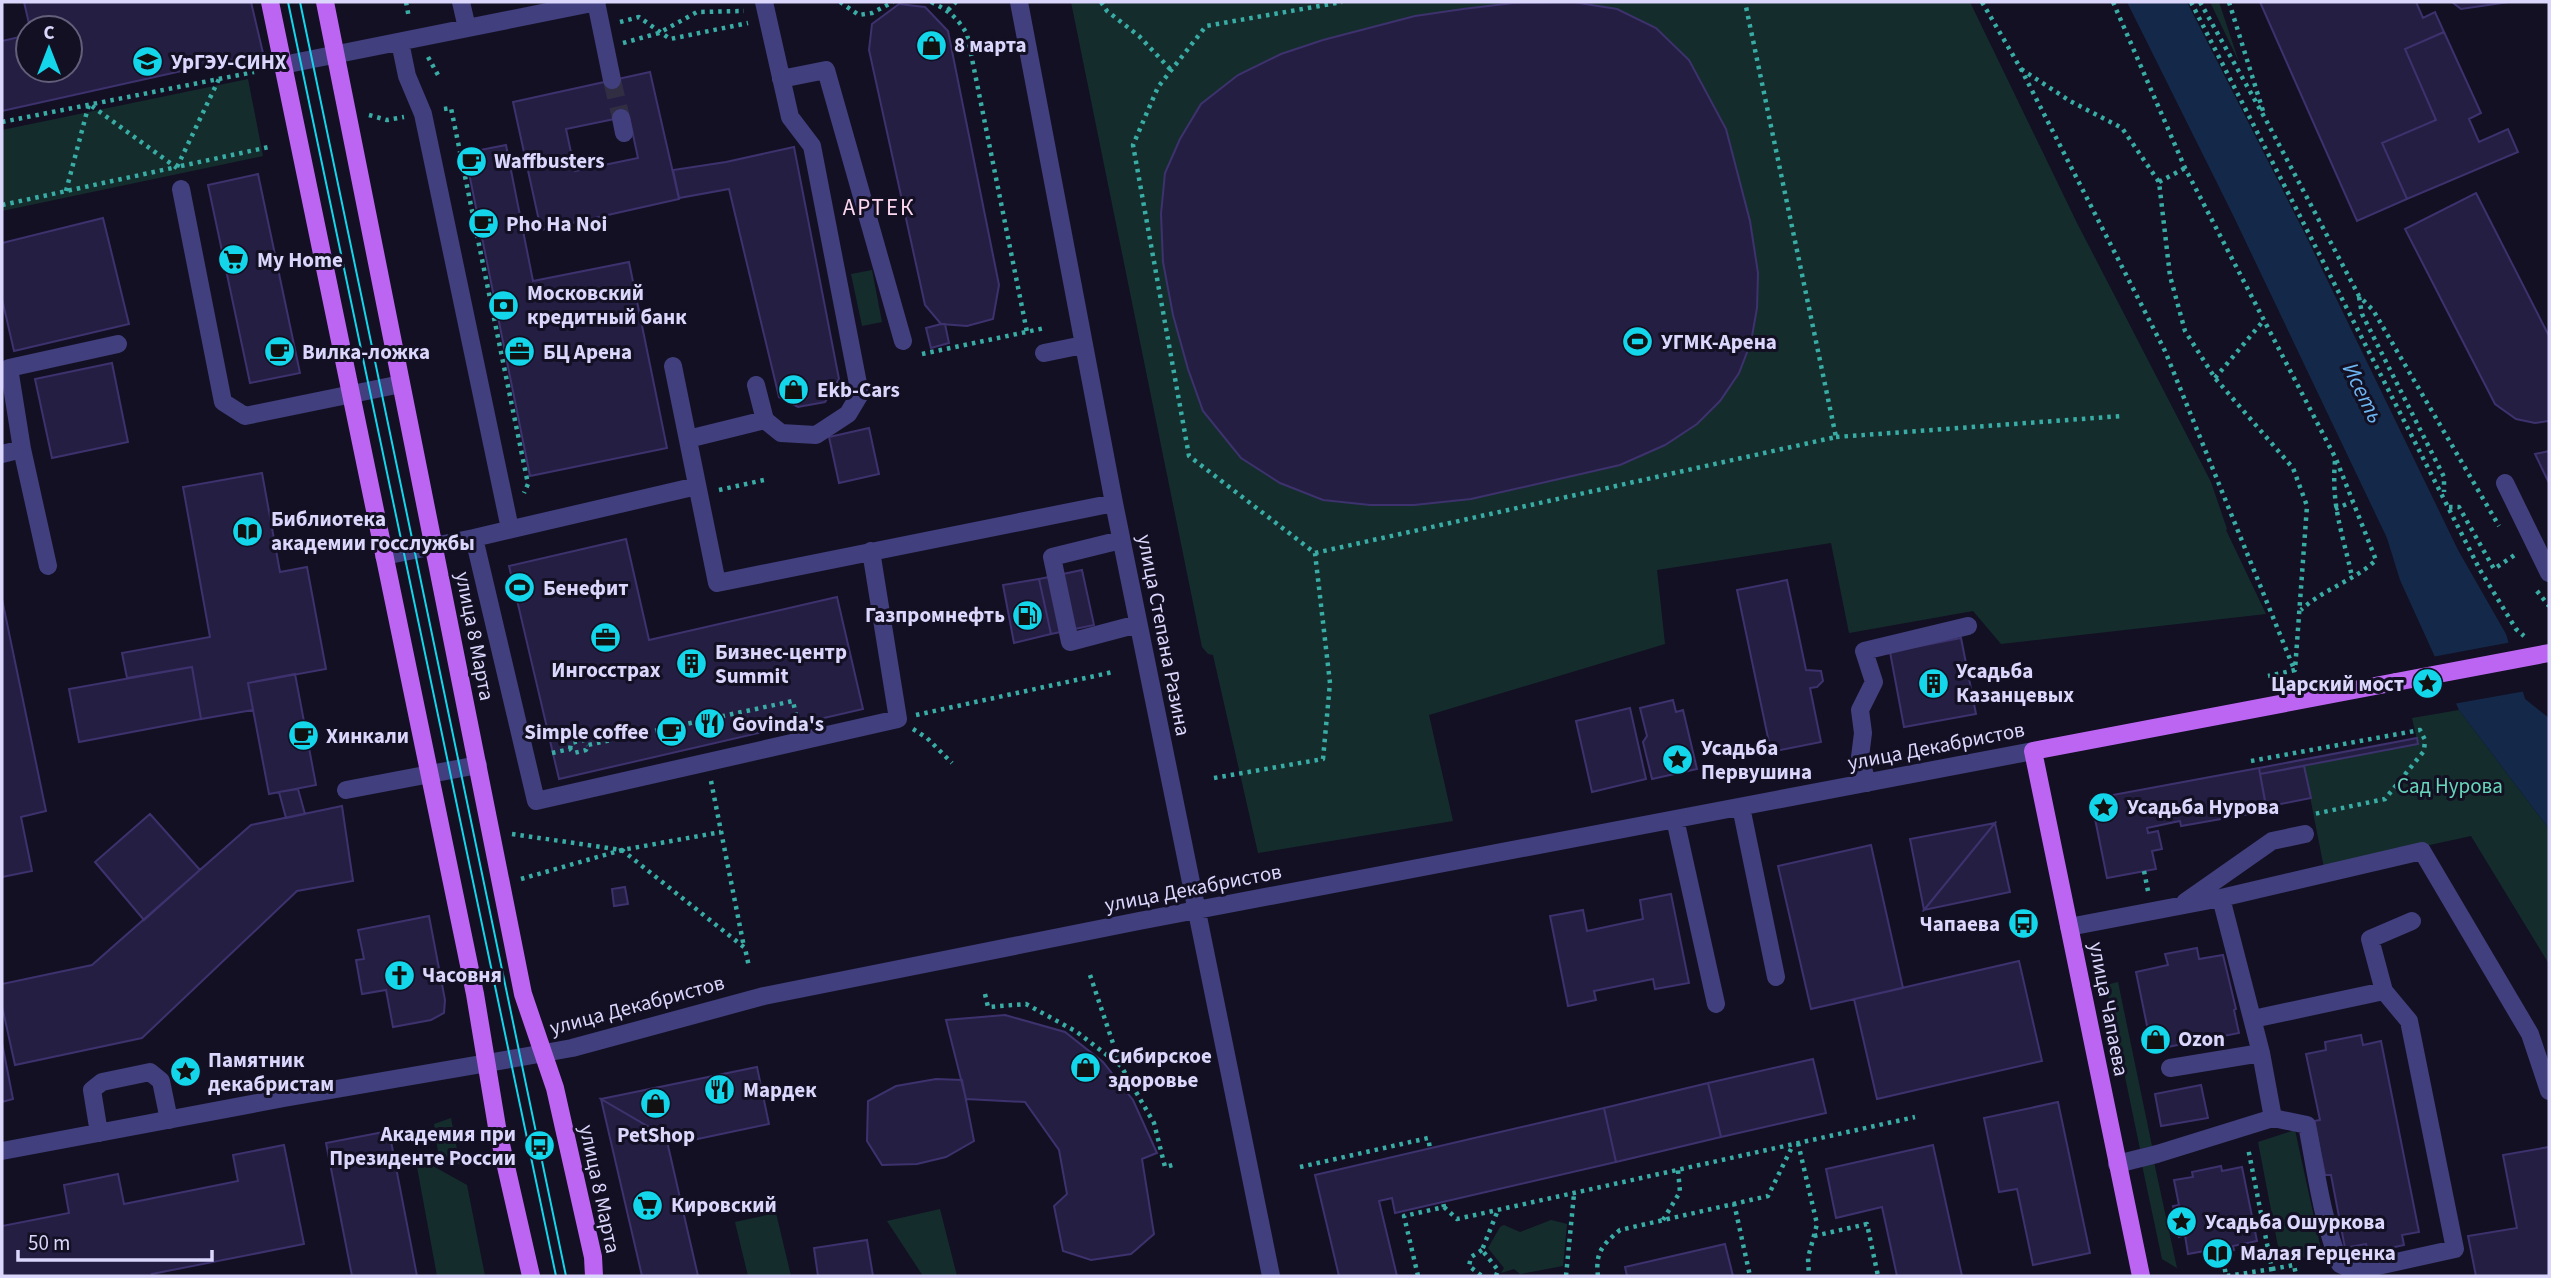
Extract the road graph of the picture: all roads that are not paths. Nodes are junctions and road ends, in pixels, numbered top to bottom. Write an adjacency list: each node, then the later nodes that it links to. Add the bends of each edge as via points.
1 (270, 2): 10 (main road)
2 (325, 2): 9 (main road, улица 8 Марта)
3 (461, 2): 7 (street)
4 (596, 2): 7 (street); 12 (street, via 611,45)
5 (1019, 2): 16 (street, улица Степана Разина)
6 (765, 6): 11 (street)
7 (467, 27): 8 (street)
8 (400, 42): 9 (street); 29 (street, via 407,76 423,114)
9 (335, 55): 10 (street); 19 (main road, улица 8 Марта)
10 (283, 65): 21 (main road)
11 (781, 79): 14 (street, via 826,70); 22 (street, via 790,117 812,146 860,394 848,414 816,435 781,433)
12 (612, 80)
13 (181, 189): 21 (street, via 223,401 245,416)
14 (903, 341)
15 (118, 344): 24 (street, via 9,368)
16 (1083, 345): 17 (street); 28 (street, улица Степана Разина)
17 (1044, 353)
18 (673, 366): 23 (street)
19 (401, 384): 21 (street); 32 (main road, улица 8 Марта)
20 (756, 385): 22 (street)
21 (351, 394): 34 (main road)
22 (765, 420): 23 (street)
23 (688, 439): 27 (street)
24 (22, 449): 25 (street); 35 (street)
25 (2, 454)
26 (2505, 483): 36 (street)
27 (697, 486): 29 (street); 33 (street, via 717,583)
28 (1114, 503): 31 (street, улица Степана Разина); 33 (street)
29 (510, 529): 30 (street)
30 (474, 538): 32 (street); 33 (street, via 536,801 898,719)
31 (1121, 540): 37 (street, улица Степана Разина); 37 (street, via 1052,557 1070,642)
32 (433, 546): 34 (street); 41 (main road, улица 8 Марта)
33 (871, 551)
34 (384, 556): 42 (main road)
35 (48, 566)
36 (2549, 573)
37 (1138, 624): 50 (street, улица Степана Разина)
38 (1968, 626): 43 (street, via 1864,651 1874,682 1860,710 1860,757)
39 (2549, 653): 40 (main road, улица Декабристов, bridge)
40 (2034, 751): 43 (street, улица Декабристов); 52 (main road, улица Чапаева)
41 (478, 765): 42 (street); 57 (main road, улица 8 Марта, via 523,994)
42 (429, 774): 44 (street); 59 (main road)
43 (1867, 783): 45 (street, улица Декабристов)
44 (346, 790)
45 (1741, 807): 46 (street, улица Декабристов); 53 (street)
46 (1675, 819): 50 (street, улица Декабристов); 55 (street)
47 (2305, 834): 49 (street, via 2272,841)
48 (2221, 898): 49 (street); 56 (street); 61 (street, via 2422,851 2530,1034)
49 (2179, 906): 52 (street)
50 (1196, 910): 57 (street, улица Декабристов, via 764,996); 69 (street, улица Степана Разина)
51 (2412, 920): 54 (street, via 2370,939)
52 (2069, 927): 66 (main road, улица Чапаева)
53 (1776, 977)
54 (2384, 991): 56 (street); 62 (street, via 2409,1021 2455,1249 2355,1271 2340,1264 2307,1125)
55 (1716, 1004)
56 (2253, 1019): 58 (street)
57 (543, 1053): 59 (street, улица Декабристов); 68 (main road, улица 8 Марта, via 555,1088)
58 (2261, 1053): 60 (street); 62 (street)
59 (486, 1063): 63 (street, улица Декабристов); 67 (main road)
60 (2170, 1068)
61 (2549, 1091)
62 (2273, 1118): 66 (street)
63 (169, 1120): 64 (street, улица Декабристов); 64 (street, via 161,1081 150,1072 102,1082 92,1090)
64 (99, 1133): 65 (street, улица Декабристов)
65 (2, 1151)
66 (2117, 1164): 70 (main road, улица Чапаева)
67 (531, 1276)
68 (594, 1276)
69 (1271, 1276)
70 (2141, 1276)

